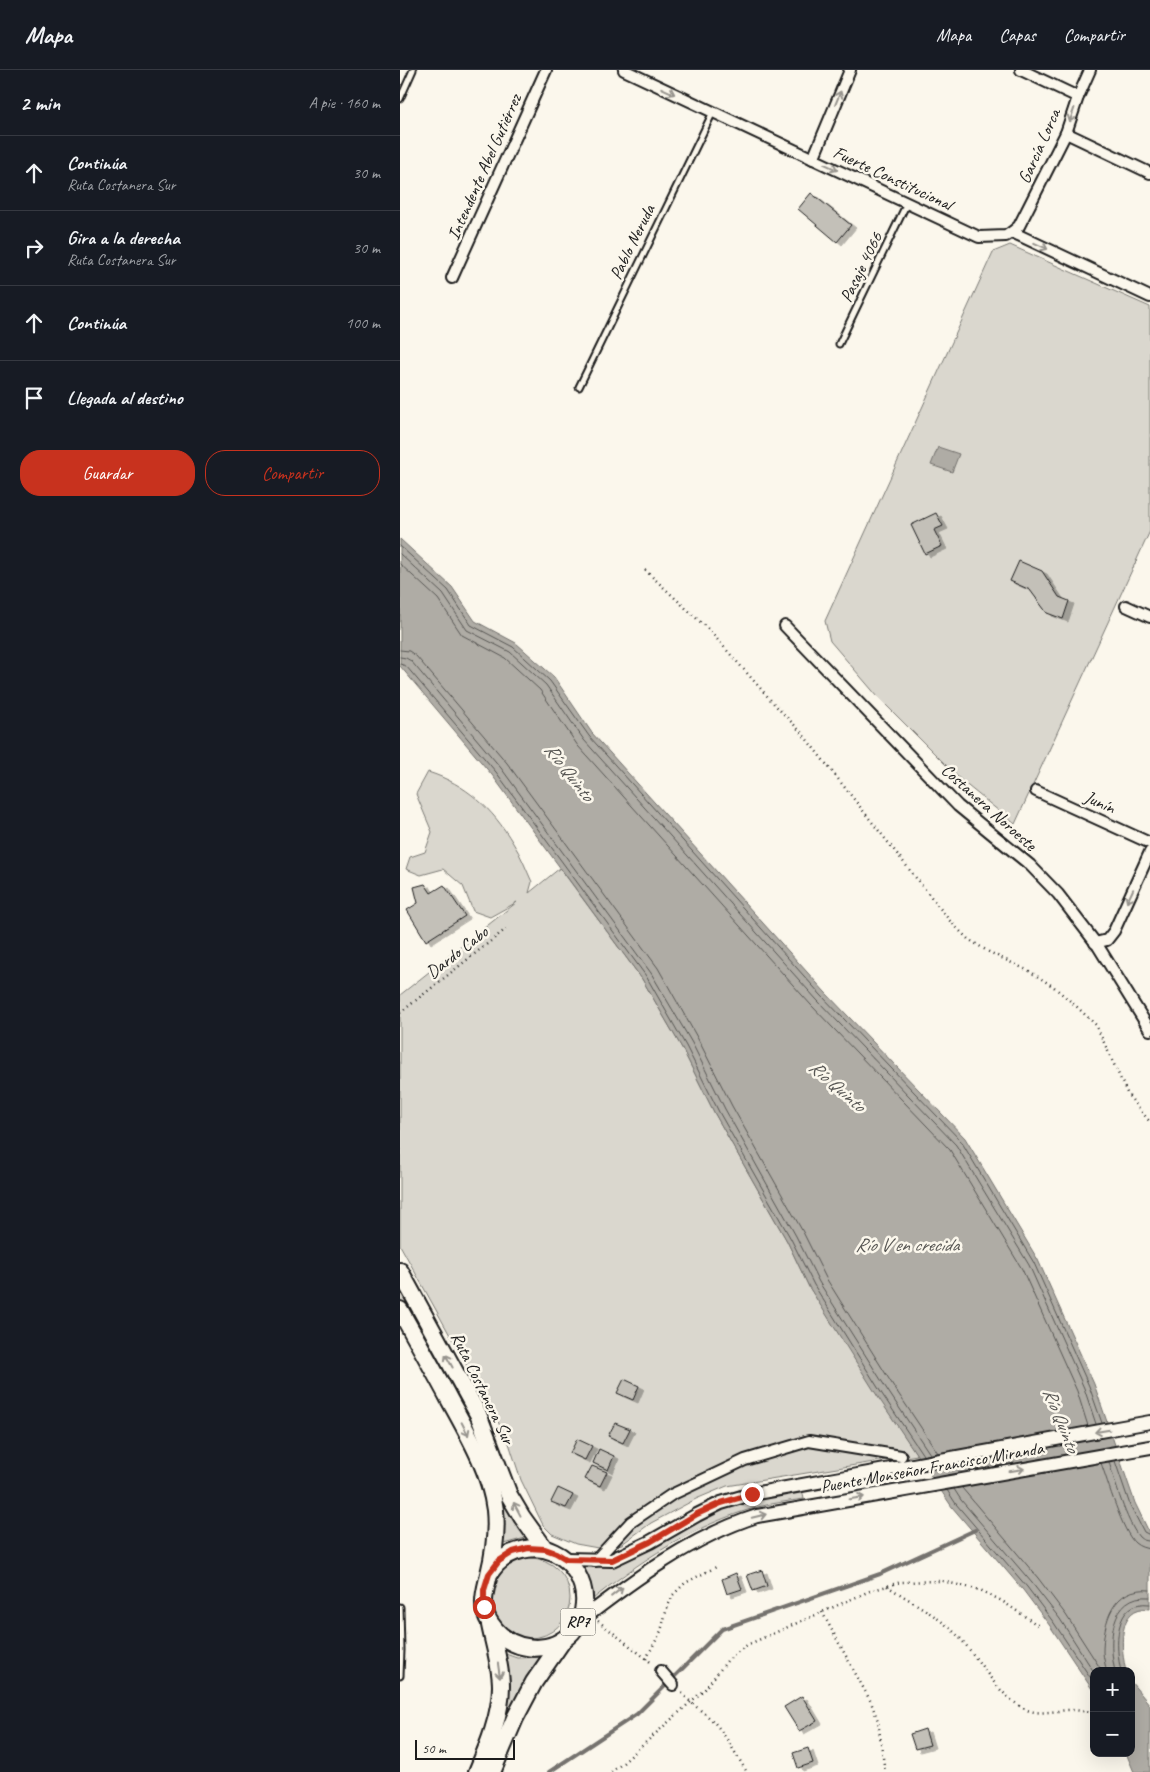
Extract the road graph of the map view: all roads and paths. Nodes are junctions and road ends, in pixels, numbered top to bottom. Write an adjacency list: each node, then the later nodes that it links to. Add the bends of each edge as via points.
1 (413, 70): 8 (lane)
2 (546, 70): 15 (street, Intendente Abel Gutiérrez)
3 (624, 70): 9 (street, Fuerte Constitucional, one-way to 9)
4 (850, 70): 11 (street, one-way to 4)
5 (1020, 70): 7 (street)
6 (1090, 70): 7 (street, García Lorca)
7 (1078, 96): 10 (street, García Lorca, one-way to 10)
8 (400, 99)
9 (713, 112): 11 (street, Fuerte Constitucional); 18 (lane, Pablo Neruda)
10 (1066, 134): 12 (street); 14 (street, García Lorca, via 1019,226)
11 (813, 159): 13 (street, Fuerte Constitucional, one-way to 13)
12 (1150, 173)
13 (907, 203): 14 (street, Fuerte Constitucional, via 980,237 1006,236); 17 (lane, Pasaje 4066)
14 (1012, 232): 16 (street, one-way to 16)
15 (452, 278)
16 (1150, 297)
17 (839, 344)
18 (579, 387)
19 (645, 570): 30 (path, via 709,630 801,732 950,921 968,939 988,952 1054,987 1096,1025 1128,1095)
20 (1126, 606): 21 (street)
21 (1150, 617)
22 (785, 626): 27 (street, Costanera Noroeste, via 958,806 1030,864 1058,894)
23 (1036, 791): 24 (street, Junín)
24 (1150, 843)
25 (1150, 852): 27 (street, one-way to 27, via 1114,931 1107,940)
26 (506, 929): 28 (path, Dardo Cabo)
27 (1095, 943): 29 (street, Costanera Noroeste)
28 (400, 1012)
29 (1150, 1030)
30 (1150, 1122)
31 (400, 1271): 36 (main road, Ruta Costanera Sur / RP7, one-way to 31, via 509,1495 478,1414)
32 (400, 1310): 40 (main road, Ruta Costanera Sur, one-way to 40, via 487,1476 495,1512 495,1538)
33 (1150, 1422): 38 (street, Puente Monseñor Francisco Miranda, one-way to 38, via 752,1494 697,1514 612,1560)
34 (1150, 1447): 44 (street, Puente Monseñor Francisco Miranda, one-way to 34, via 623,1587 708,1536 757,1516)
35 (901, 1456): 38 (street, via 809,1441 745,1460 671,1495 631,1522)
36 (545, 1549): 37 (main road, Ruta Costanera Sur / RP7); 40 (main road, Ruta Costanera Sur / RP7, via 528,1548 513,1552 499,1561)
37 (566, 1559): 38 (street, Puente Monseñor Francisco Miranda); 44 (main road, Ruta Costanera Sur / RP7, via 578,1572 584,1588)
38 (596, 1561)
39 (718, 1566): 48 (path, via 685,1583 673,1595 661,1631)
40 (489, 1574): 45 (main road, Ruta Costanera Sur, via 484,1590 484,1607)
41 (887, 1586): 43 (path); 46 (path, via 901,1582 942,1581 980,1590); 53 (path, via 947,1625 1005,1695 1024,1709 1042,1713 1068,1710)
42 (400, 1607): 50 (lane)
43 (822, 1612): 52 (path, via 746,1645); 58 (path, via 871,1702 878,1721)
44 (584, 1618): 47 (main road, Ruta Costanera Sur / RP7); 48 (path)
45 (490, 1623): 47 (main road, RP7, via 500,1636 515,1645 549,1646); 54 (main road, Ruta Costanera Sur, one-way to 54, via 500,1669 500,1701)
46 (1039, 1626)
47 (564, 1639): 55 (main road, Ruta Costanera Sur / RP7, via 534,1682)
48 (646, 1659): 49 (path)
49 (661, 1670): 51 (street)
50 (400, 1676)
51 (673, 1685): 52 (path)
52 (690, 1703): 56 (path); 57 (path, via 722,1732)
53 (1090, 1713)
54 (477, 1772)
55 (492, 1772)
56 (611, 1772)
57 (747, 1772)
58 (885, 1772)

